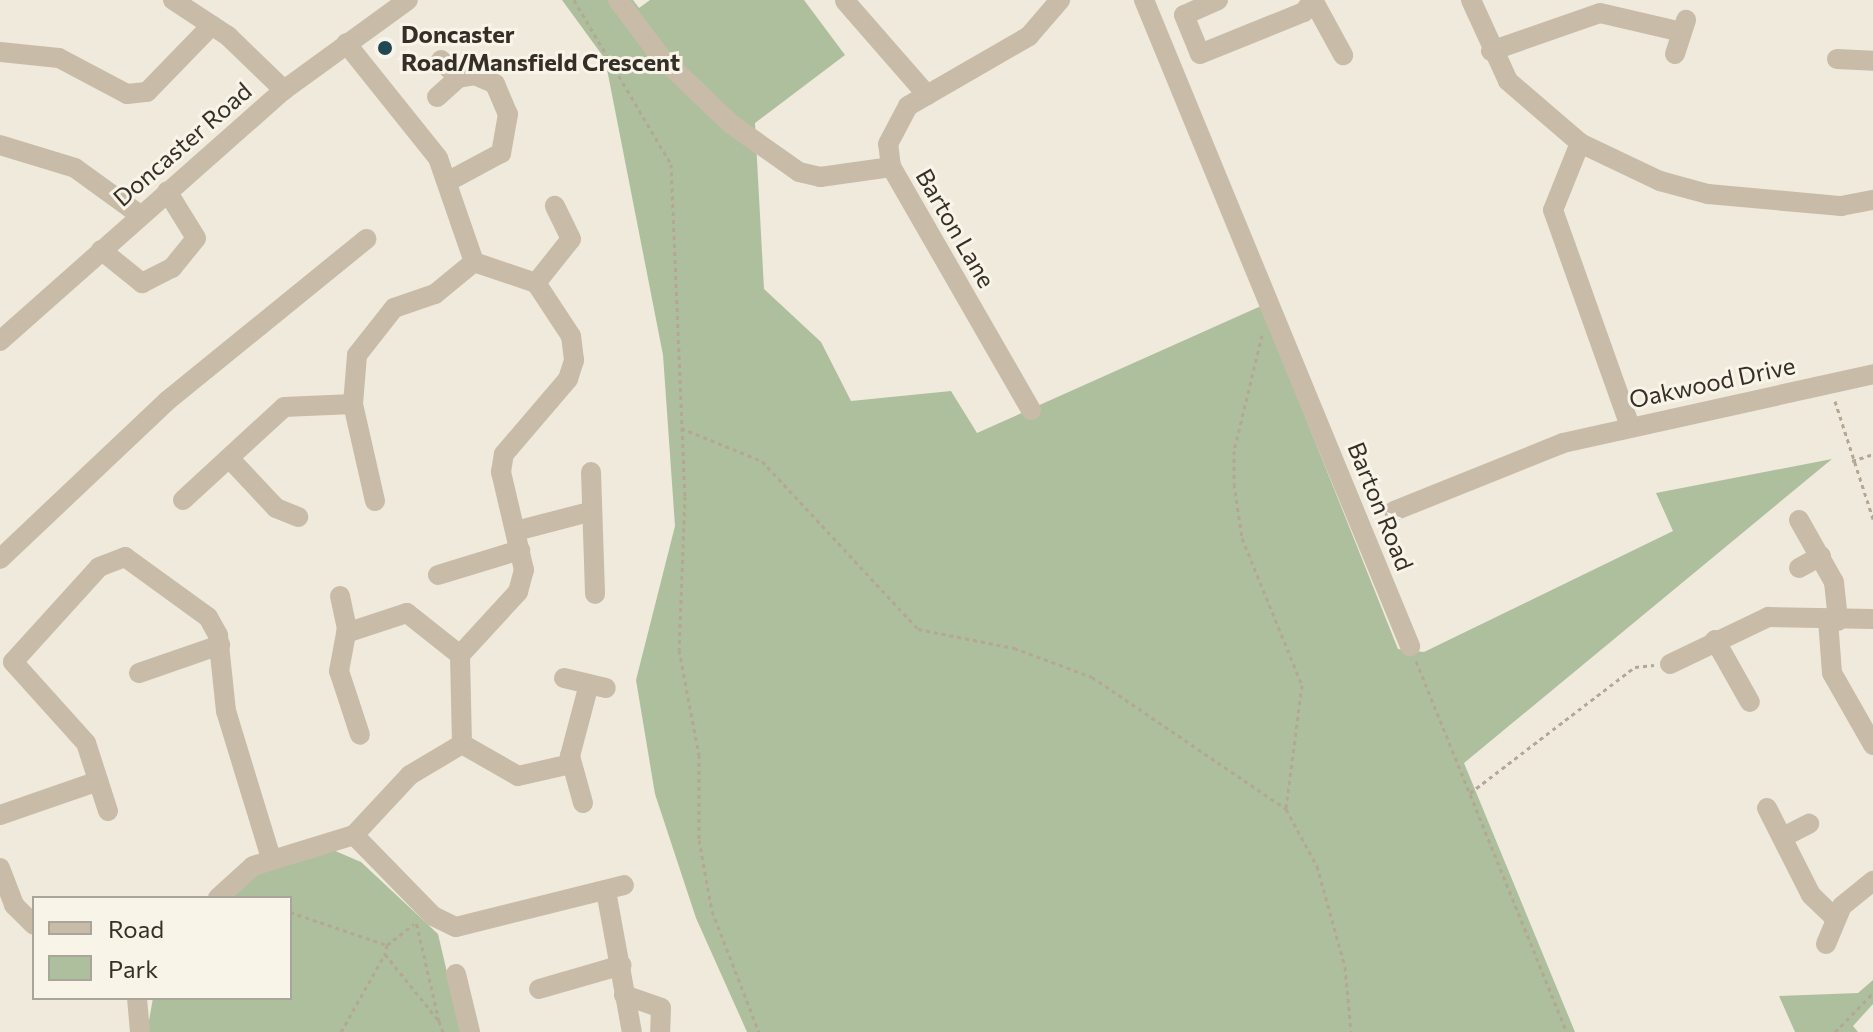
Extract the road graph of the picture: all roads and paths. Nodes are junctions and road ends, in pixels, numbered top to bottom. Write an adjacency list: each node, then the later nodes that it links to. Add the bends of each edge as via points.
1 (173, 0): 11 (street)
2 (408, 0): 12 (street, Doncaster Road)
3 (574, 0): 43 (path, via 671,164)
4 (618, 0): 26 (street, via 660,56 731,124 799,172 820,177)
5 (1060, 0): 22 (street, Barton Lane, via 1029,36)
6 (1144, 0): 36 (street, Barton Road)
7 (1218, 0): 8 (street, via 1184,15 1200,54 1304,12)
8 (1313, 0): 16 (street)
9 (1471, 0): 13 (street)
10 (845, 1): 22 (street)
11 (212, 25): 14 (street, via 147,92 127,94 59,58); 21 (street)
12 (346, 43): 21 (street, Doncaster Road); 27 (street, via 426,139)
13 (1491, 51): 15 (street, via 1600,13 1684,26); 24 (street, via 1528,103)
14 (0, 52)
15 (1675, 54)
16 (1343, 55)
17 (1837, 59): 19 (street)
18 (441, 60): 20 (street)
19 (1873, 61)
20 (458, 78): 23 (street); 27 (street, via 475,75 495,84 508,114 506,139 489,165)
21 (284, 90): 28 (street, Doncaster Road)
22 (927, 95): 26 (street, Barton Lane, via 894,126)
23 (437, 97)
24 (1580, 143): 29 (street, via 1660,181 1708,194 1841,206); 42 (street, via 1553,210)
25 (0, 145): 31 (street, via 75,168)
26 (891, 167): 41 (street, Barton Lane)
27 (447, 182): 34 (street)
28 (167, 191): 31 (street, Doncaster Road); 33 (street, via 196,238 172,268 142,283)
29 (1873, 200)
30 (555, 206): 35 (street, via 571,239)
31 (140, 215): 33 (street, Doncaster Road)
32 (366, 239): 57 (street, via 167,401)
33 (101, 250): 37 (street, Doncaster Road)
34 (474, 262): 35 (street); 40 (street, via 435,294 377,322 357,355)
35 (536, 283): 55 (street, via 571,336 574,360 568,379 504,454)
36 (1273, 310): 67 (street, Barton Road); 82 (path, via 1234,451 1234,484 1242,538 1302,685)
37 (0, 341)
38 (1873, 374): 39 (street, Oakwood Drive)
39 (1831, 383): 42 (street, Oakwood Drive); 46 (path)
40 (353, 404): 45 (street, via 284,407); 49 (street)
41 (1031, 410)
42 (1630, 426): 50 (street, Oakwood Drive, via 1563,443)
43 (681, 428): 82 (path, via 762,461 918,629 1014,648 1092,677); 113 (path, via 679,650 699,755 699,840 712,911)
44 (1873, 454): 46 (path)
45 (230, 459): 48 (street); 52 (street, via 276,508)
46 (1852, 461): 53 (path)
47 (591, 472): 51 (street)
48 (183, 500)
49 (375, 501)
50 (1394, 511)
51 (589, 512): 55 (street); 60 (street)
52 (298, 517)
53 (1873, 519)
54 (1799, 520): 56 (street)
55 (518, 541): 59 (street); 68 (street, via 518,592)
56 (1821, 556): 58 (street); 63 (street, via 1834,582)
57 (0, 559)
58 (1799, 568)
59 (438, 575)
60 (595, 594)
61 (340, 596): 64 (street)
62 (1873, 619): 63 (street)
63 (1833, 621): 65 (street, via 1768,617); 76 (street, via 1832,673)
64 (346, 633): 68 (street, via 407,613); 74 (street, via 339,671)
65 (1715, 640): 69 (street); 73 (street)
66 (220, 645): 70 (street, via 208,617 125,557 99,567); 71 (street); 88 (street, via 226,711)
67 (1410, 646): 79 (path)
68 (460, 655): 75 (street)
69 (1670, 664): 79 (path, via 1635,667)
70 (6, 668): 78 (street, via 80,733)
71 (139, 673)
72 (564, 678): 77 (street, via 598,686)
73 (1750, 702)
74 (360, 735)
75 (462, 744): 77 (street, via 518,776); 86 (street, via 410,775)
76 (1873, 745)
77 (571, 764): 80 (street)
78 (98, 781): 83 (street); 84 (street)
79 (1470, 793): 115 (path)
80 (583, 803)
81 (1767, 808): 87 (street)
82 (1286, 809): 114 (path, via 1321,881 1345,967)
83 (108, 811)
84 (0, 815)
85 (1809, 824): 87 (street)
86 (354, 835): 88 (street); 94 (street)
87 (1787, 835): 95 (street, via 1811,895)
88 (271, 858): 91 (street, via 238,874)
89 (0, 868): 92 (street)
90 (1873, 881): 95 (street)
91 (220, 896)
92 (7, 909): 96 (street)
93 (292, 913): 98 (path)
94 (420, 917): 98 (path); 100 (street, via 466,927 615,888); 106 (path)
95 (1835, 918): 97 (street)
96 (32, 924)
97 (1826, 944)
98 (387, 945): 99 (path)
99 (385, 954): 106 (path); 109 (path)
100 (622, 965): 102 (street); 104 (street)
101 (456, 974): 111 (street)
102 (539, 989)
103 (1873, 993): 116 (path)
104 (624, 995): 107 (street); 112 (street, via 661,1008)
105 (137, 1000): 108 (street)
106 (439, 1021): 110 (path)
107 (628, 1031)
108 (140, 1032)
109 (341, 1032)
110 (443, 1032)
111 (470, 1032)
112 (660, 1032)
113 (759, 1032)
114 (1351, 1032)
115 (1567, 1032)
116 (1835, 1032)

